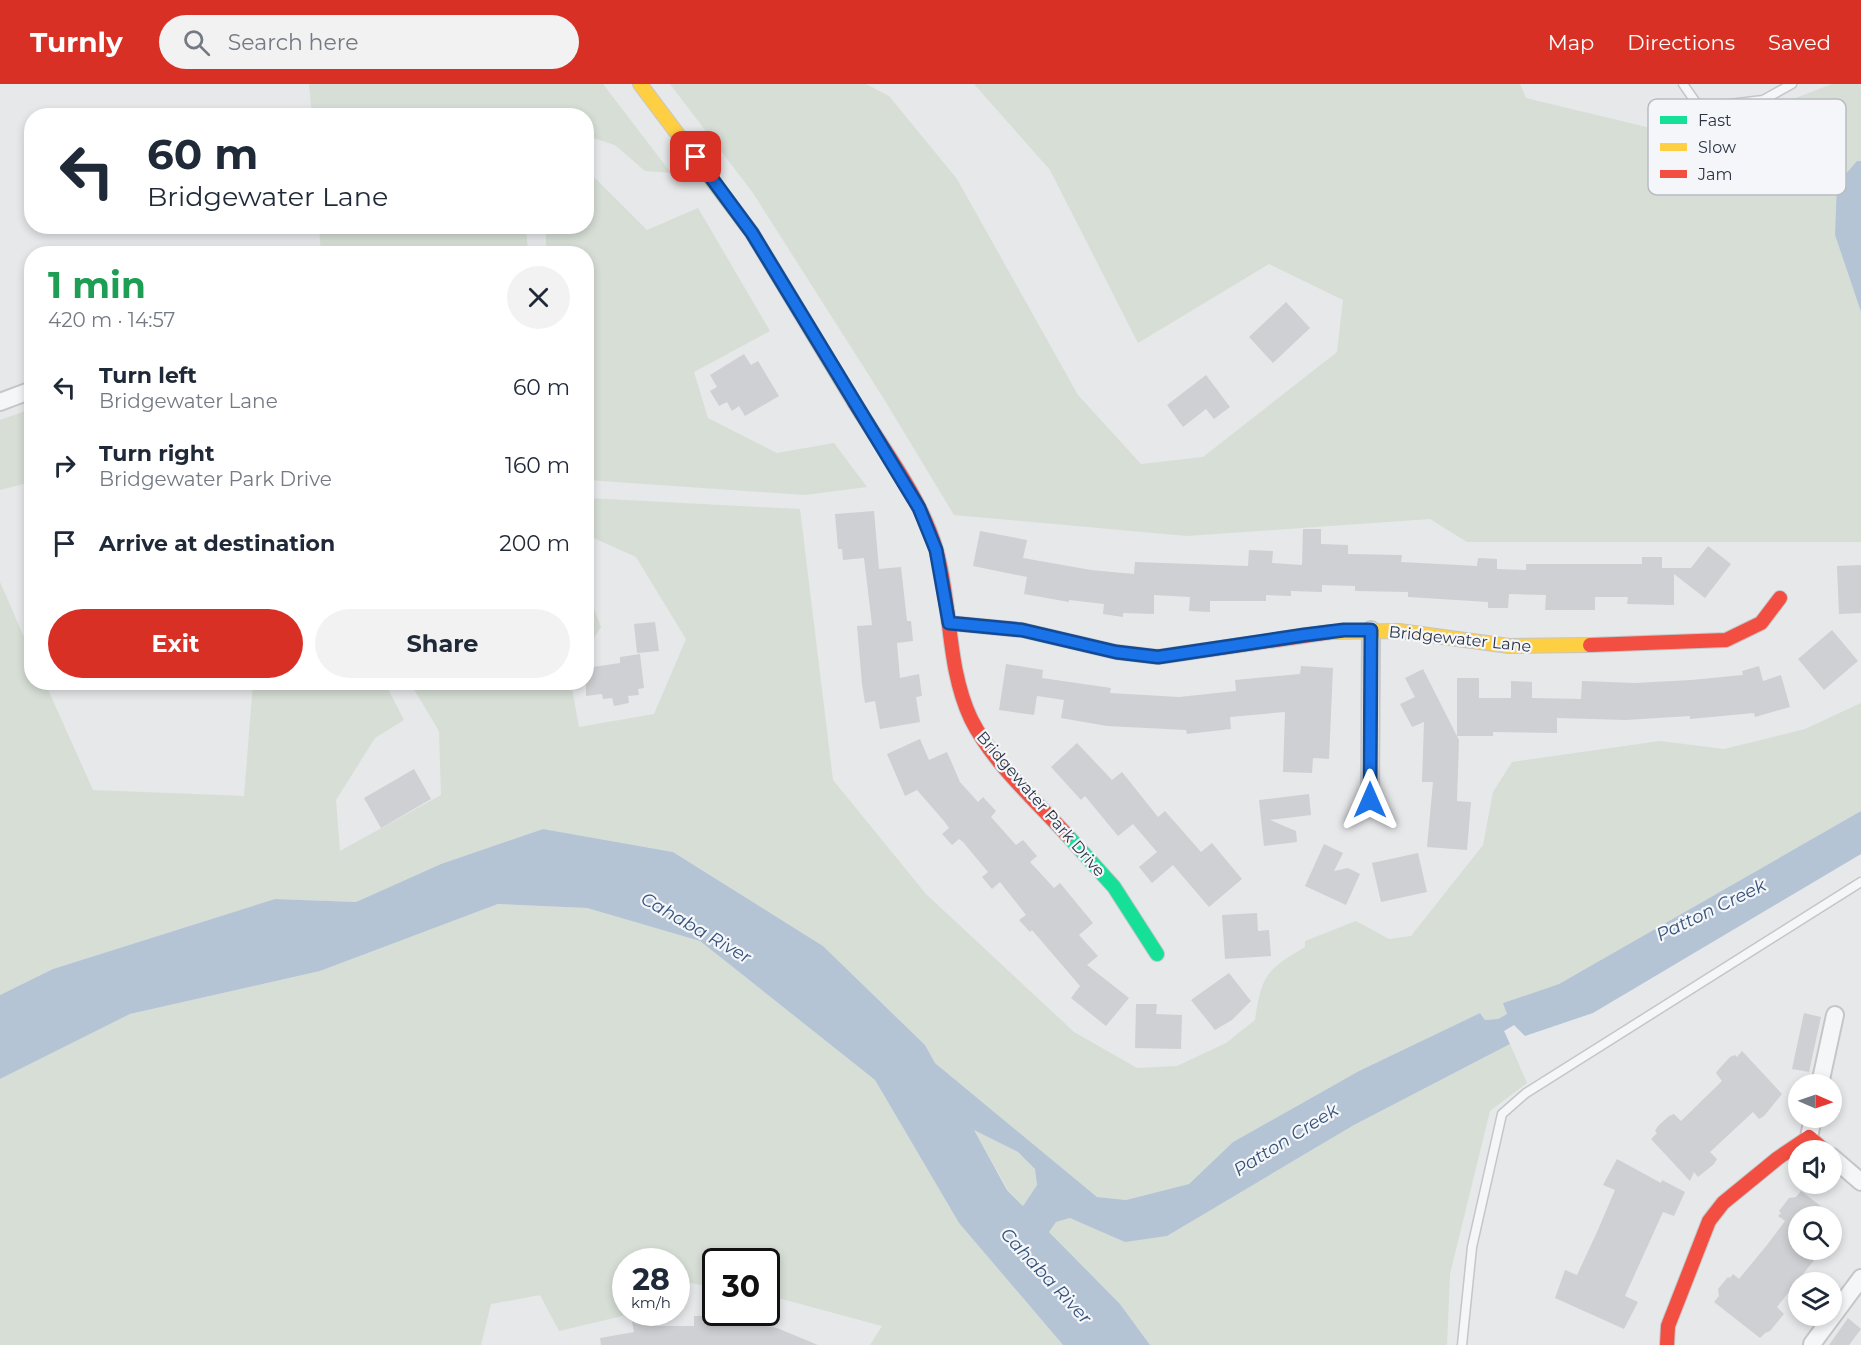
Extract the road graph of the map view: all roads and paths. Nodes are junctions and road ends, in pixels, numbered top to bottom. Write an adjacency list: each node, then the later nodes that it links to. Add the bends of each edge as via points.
1 (640, 84): 9 (street, Bridgewater Park Drive, via 752,233 919,508 936,550)
2 (1683, 84): 4 (lane)
3 (1792, 84): 5 (lane)
4 (1694, 99)
5 (1765, 99)
6 (24, 393): 7 (street)
7 (0, 402)
8 (1780, 598): 10 (street, Bridgewater Lane, via 1761,623 1742,634 1710,642 1509,646)
9 (949, 623): 10 (street, Bridgewater Lane, via 1022,630 1116,652 1158,657 1293,636); 13 (street, Bridgewater Park Drive, via 965,709 987,746 1114,887)
10 (1371, 630): 11 (street)
11 (1370, 800)
12 (1861, 882): 23 (lane, via 1526,1093 1502,1114 1472,1247)
13 (1157, 954)
14 (1835, 1015): 15 (street)
15 (1822, 1074)
16 (1811, 1128): 17 (street)
17 (1809, 1137): 18 (street); 24 (street, via 1723,1203 1709,1221 1668,1326)
18 (1812, 1140)
19 (1842, 1166): 20 (street)
20 (1861, 1182)
21 (1861, 1278): 22 (street)
22 (1812, 1344)
23 (1462, 1345)
24 (1667, 1345)

